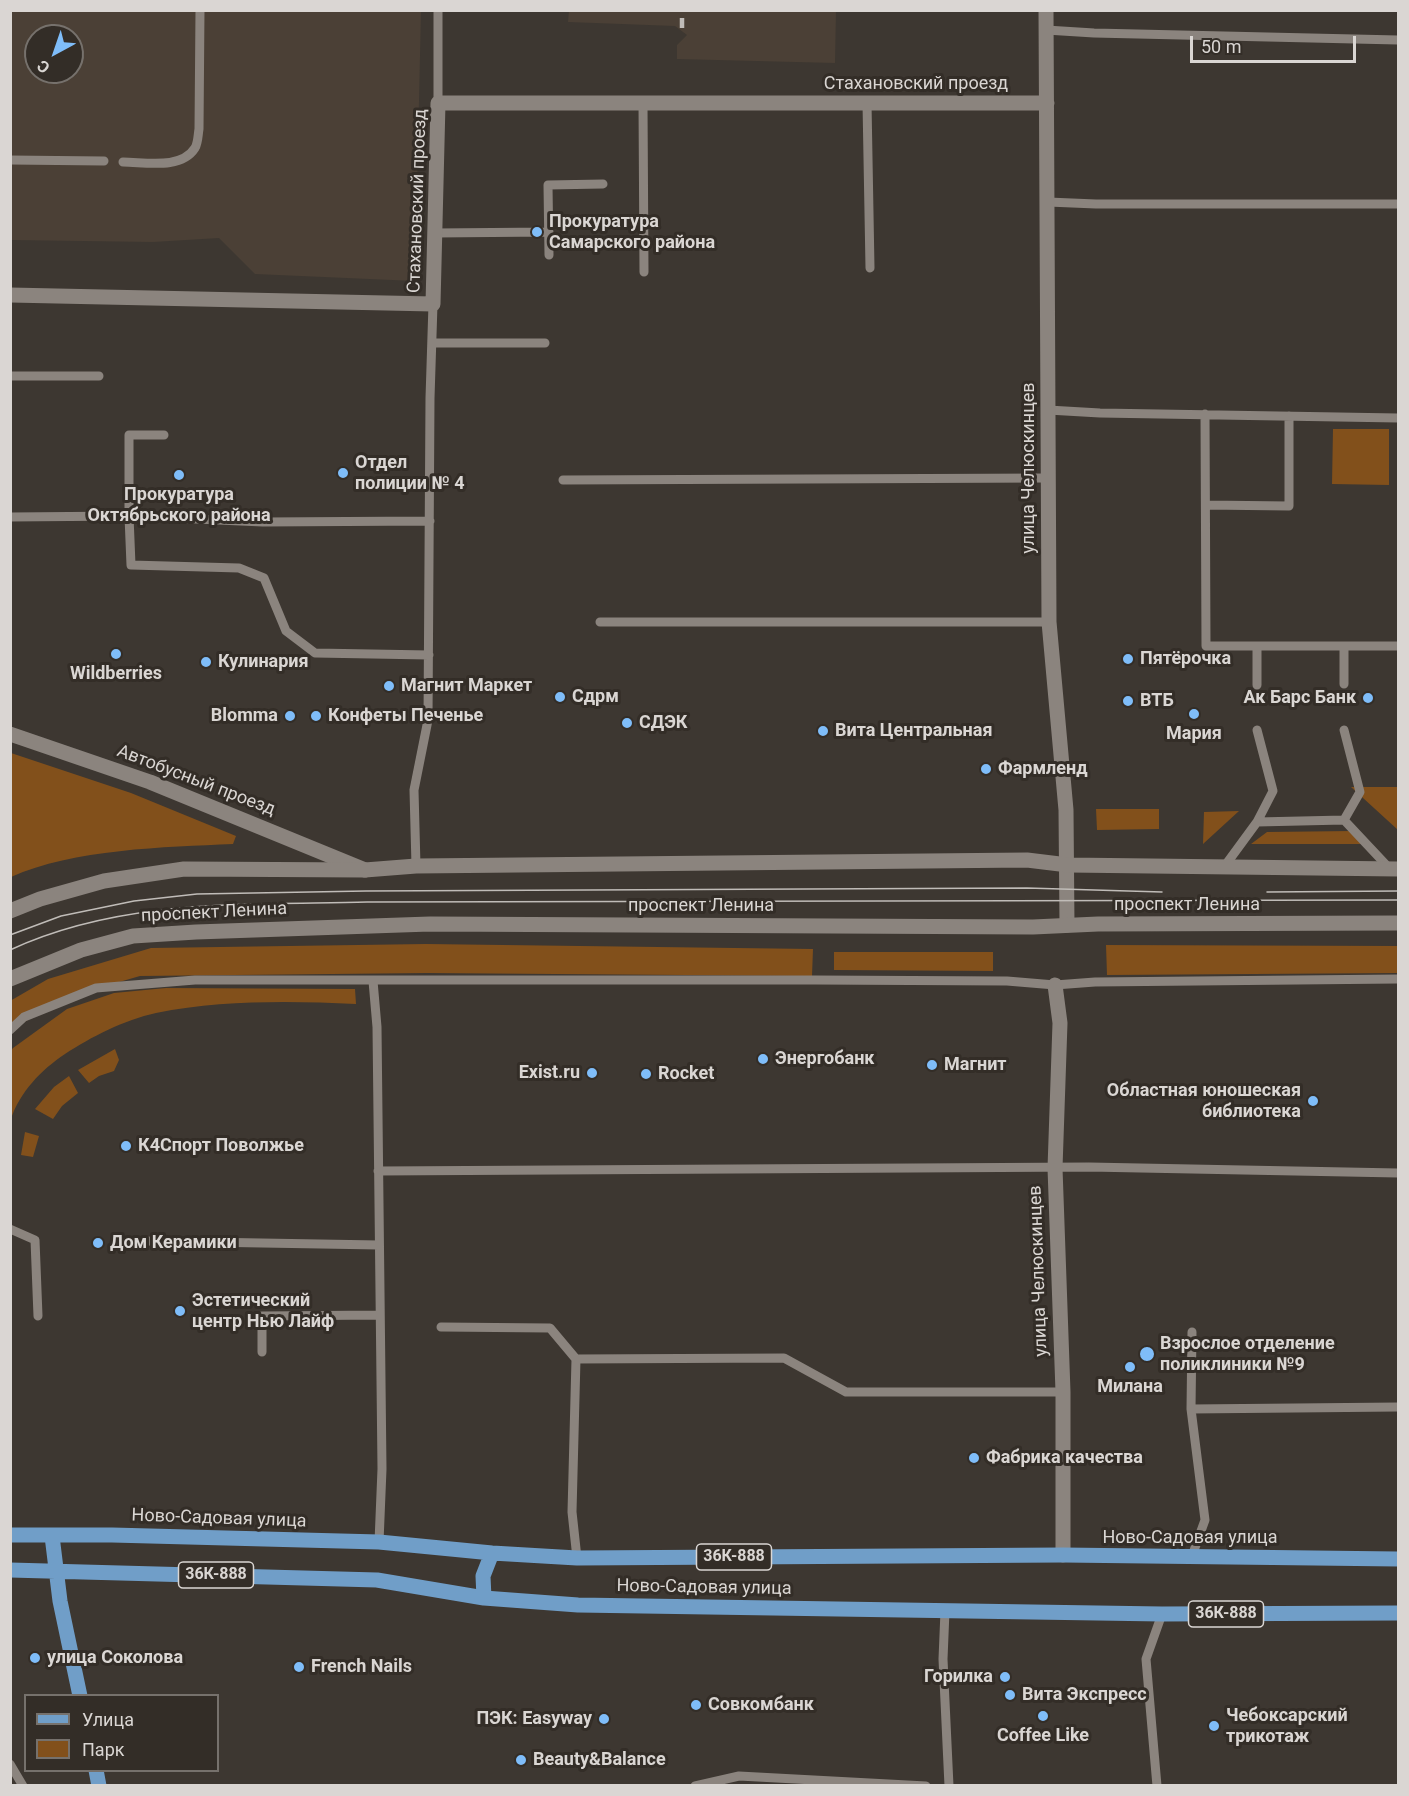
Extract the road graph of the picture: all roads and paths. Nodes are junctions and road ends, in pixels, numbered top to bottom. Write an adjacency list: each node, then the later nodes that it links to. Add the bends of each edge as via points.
1 (200, 10): 12 (lane, via 196,147 183,159 170,162)
2 (438, 10): 6 (lane)
3 (1046, 10): 4 (street, улица Челюскинцев)
4 (1046, 30): 5 (lane); 9 (street, улица Челюскинцев)
5 (1398, 40)
6 (438, 103): 7 (street, Стахановский проезд); 17 (street, Стахановский проезд)
7 (643, 103): 8 (street, Стахановский проезд); 20 (lane)
8 (867, 103): 9 (street, Стахановский проезд); 19 (lane)
9 (1047, 103): 14 (street, улица Челюскинцев)
10 (10, 160): 11 (lane)
11 (104, 161)
12 (123, 162)
13 (603, 184): 16 (lane, via 548,184)
14 (1048, 202): 15 (lane); 27 (street, улица Челюскинцев)
15 (1398, 204)
16 (549, 232): 17 (lane); 18 (lane)
17 (435, 233): 22 (street, Стахановский проезд)
18 (549, 255)
19 (870, 268)
20 (644, 272)
21 (10, 295): 22 (street, Стахановский проезд)
22 (433, 304): 23 (lane)
23 (432, 343): 24 (lane); 37 (lane)
24 (545, 343)
25 (10, 376): 26 (lane)
26 (99, 376)
27 (1048, 410): 28 (lane); 32 (street, улица Челюскинцев)
28 (1205, 414): 29 (lane); 34 (lane)
29 (1288, 416): 30 (lane); 34 (lane, via 1289,506)
30 (1398, 418)
31 (164, 435): 35 (lane, via 129,435)
32 (1048, 478): 33 (lane); 39 (street, улица Челюскинцев)
33 (563, 480)
34 (1206, 505): 40 (lane, via 1206,646)
35 (129, 516): 36 (lane); 37 (lane, via 262,522); 43 (lane, via 131,565 239,568 264,578 286,631 315,653)
36 (10, 517)
37 (430, 521): 43 (lane)
38 (600, 622): 39 (lane)
39 (1049, 622): 51 (street, улица Челюскинцев)
40 (1257, 646): 41 (lane); 45 (lane)
41 (1344, 646): 42 (lane); 44 (lane)
42 (1398, 646)
43 (429, 655): 52 (lane, via 428,720 414,790)
44 (1344, 684)
45 (1257, 685)
46 (1257, 730): 50 (lane, via 1273,791)
47 (1344, 730): 49 (lane, via 1360,792)
48 (10, 734): 55 (street, Автобусный проезд, via 150,782)
49 (1344, 820): 50 (lane); 54 (lane)
50 (1257, 822): 53 (lane)
51 (1068, 865): 52 (street, проспект Ленина, via 1027,860); 53 (street, проспект Ленина); 58 (street, улица Челюскинцев)
52 (416, 866): 55 (street, проспект Ленина)
53 (1224, 867): 54 (street, проспект Ленина)
54 (1394, 869)
55 (365, 870): 56 (street, проспект Ленина, via 184,869 104,881)
56 (10, 911)
57 (1398, 923): 58 (street, проспект Ленина)
58 (1067, 925): 59 (street, проспект Ленина, via 430,924 196,932 133,936 81,950)
59 (10, 979)
60 (1398, 980): 62 (lane)
61 (373, 981): 62 (lane, via 1006,981); 63 (lane, via 195,980 96,988 24,1017); 65 (lane)
62 (1055, 985): 64 (street, улица Челюскинцев, via 1060,1023)
63 (10, 1030)
64 (1055, 1168): 65 (lane); 66 (lane); 76 (street, улица Челюскинцев)
65 (378, 1171): 69 (lane)
66 (1398, 1173)
67 (10, 1229): 71 (lane, via 35,1240)
68 (145, 1241): 69 (lane)
69 (379, 1245): 70 (lane)
70 (380, 1315): 74 (lane, via 262,1316); 81 (lane)
71 (38, 1316)
72 (441, 1327): 75 (lane, via 550,1328)
73 (1192, 1332): 78 (lane)
74 (262, 1352)
75 (576, 1359): 76 (lane, via 784,1358 846,1392); 85 (lane, via 572,1512)
76 (1064, 1392): 83 (street, улица Челюскинцев)
77 (1398, 1407): 78 (lane)
78 (1191, 1409): 84 (lane, via 1205,1520)
79 (10, 1535): 80 (main road, Ново-Садовая улица)
80 (52, 1536): 81 (main road, Ново-Садовая улица); 88 (main road)
81 (379, 1542): 82 (main road, Ново-Садовая улица / 36К-888)
82 (492, 1553): 85 (main road, Ново-Садовая улица / 36К-888); 89 (main road, via 483,1576)
83 (1063, 1555): 84 (main road, Ново-Садовая улица / 36К-888); 85 (main road, Ново-Садовая улица / 36К-888)
84 (1192, 1556): 86 (main road, Ново-Садовая улица / 36К-888)
85 (577, 1558)
86 (1398, 1558)
87 (10, 1570): 88 (main road, Ново-Садовая улица / 36К-888)
88 (55, 1570): 89 (main road, Ново-Садовая улица / 36К-888, via 377,1580); 93 (main road)
89 (484, 1598): 90 (main road, Ново-Садовая улица / 36К-888, via 578,1605)
90 (945, 1611): 92 (main road, Ново-Садовая улица / 36К-888); 99 (lane, via 943,1659)
91 (1398, 1613): 92 (main road, Ново-Садовая улица / 36К-888)
92 (1162, 1614): 100 (lane, via 1146,1659)
93 (80, 1694)
94 (10, 1764): 96 (lane)
95 (801, 1783): 97 (lane, via 739,1776); 98 (lane)
96 (23, 1785)
97 (695, 1785)
98 (926, 1785)
99 (949, 1785)
100 (1157, 1785)

